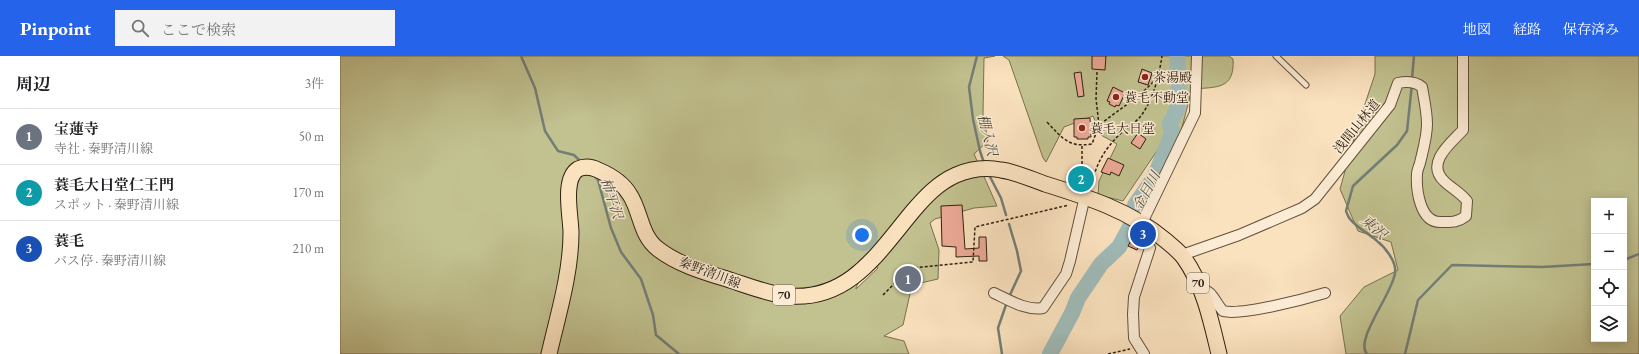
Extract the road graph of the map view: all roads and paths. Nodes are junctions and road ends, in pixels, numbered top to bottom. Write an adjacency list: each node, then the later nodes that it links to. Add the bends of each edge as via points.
1 (1162, 56): 6 (path)
2 (1197, 56): 12 (street, via 1195,113)
3 (1276, 56): 7 (lane)
4 (1463, 56): 14 (street, 浅間山林道, via 1463,130 1437,160 1438,174 1442,180 1467,201 1466,216 1459,221 1437,222 1429,218 1422,209 1417,188 1417,173 1427,122 1422,87 1417,83 1406,82 1398,83 1390,105 1315,199 1302,208 1239,235)
5 (1097, 72): 9 (path, via 1096,99)
6 (1157, 78): 9 (path, via 1141,94); 11 (path, via 1140,118 1118,136 1095,167)
7 (1306, 85)
8 (1047, 122): 10 (path, via 1068,143)
9 (1099, 125): 10 (path, via 1092,144)
10 (1082, 146): 11 (path)
11 (1085, 197): 12 (main road, 秦野清川線 / 70); 16 (street, via 1066,274 1043,308 1021,306); 18 (path, via 1082,202 976,227 973,262 903,269 896,282); 20 (main road, 秦野清川線 / 70, via 1015,173 986,169 956,175 933,190 864,270 850,281 823,294 791,296 773,294 690,267 657,248 647,236 631,196 623,186 610,175 585,169 574,173 570,181 570,251)
12 (1139, 222): 14 (main road, 秦野清川線 / 70, via 1157,233)
13 (1150, 248): 19 (street, via 1134,297 1134,338)
14 (1182, 255): 15 (main road, 秦野清川線 / 70)
15 (1200, 288): 17 (street, via 1207,289 1223,311 1234,312); 22 (main road, 秦野清川線 / 70)
16 (994, 293)
17 (1325, 293)
18 (883, 295)
19 (1142, 350): 21 (path)
20 (549, 354)
21 (1108, 354)
22 (1219, 354)

